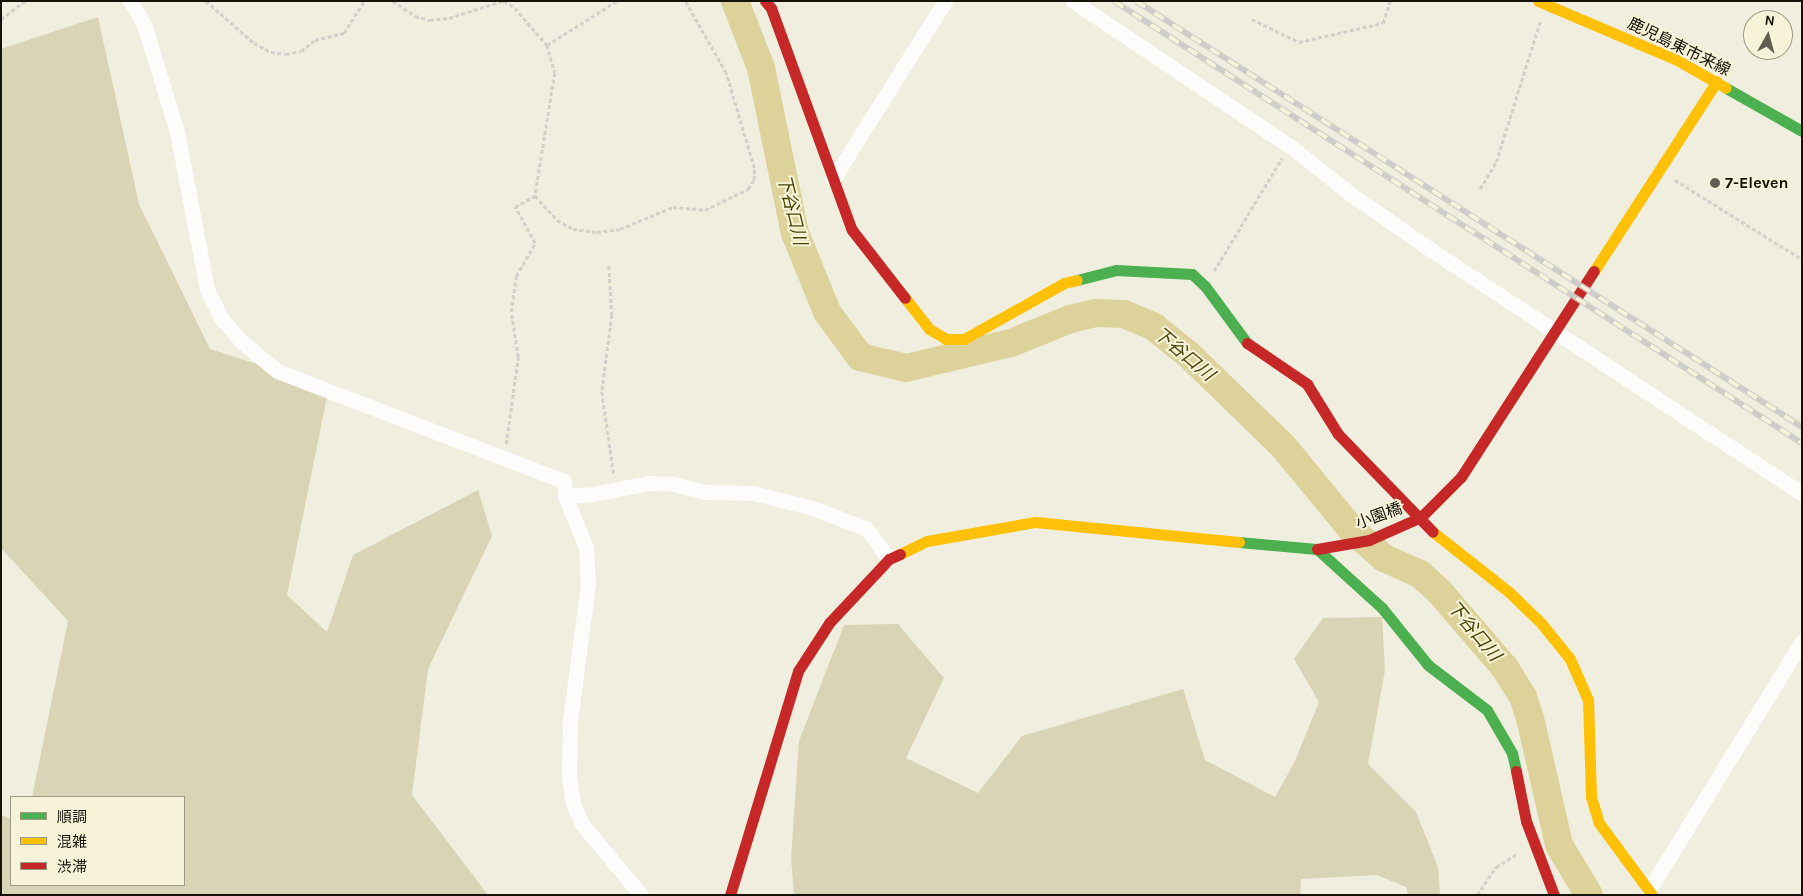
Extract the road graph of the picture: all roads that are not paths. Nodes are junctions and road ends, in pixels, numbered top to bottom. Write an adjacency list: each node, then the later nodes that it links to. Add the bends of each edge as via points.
1 (130, 1): 11 (street, via 144,24 177,132 207,290 226,324 277,372 564,481)
2 (765, 1): 8 (street)
3 (945, 1): 8 (street)
4 (1073, 1): 9 (street, via 1290,146 1350,193)
5 (1542, 3): 6 (street, 鹿児島東市来線, via 1677,60)
6 (1717, 81): 7 (street, 鹿児島東市来線); 9 (street)
7 (1802, 131)
8 (834, 179): 12 (street, via 852,230 929,329 946,339 964,339 1064,284 1107,272 1192,274 1205,286 1244,341 1260,355 1307,384 1338,434)
9 (1557, 332): 10 (street); 12 (street, via 1461,477)
10 (1802, 494)
11 (565, 496): 14 (street, via 648,483 673,484 706,492 753,493 813,508 867,529); 17 (street, via 586,548 588,584 570,721 573,803 582,824)
12 (1421, 517): 13 (street, 小園橋, via 1370,540); 16 (street, via 1444,543 1522,604 1570,659 1588,700 1591,797 1599,823)
13 (1317, 549): 14 (street, 小園橋, via 1035,522 927,542); 19 (street, via 1382,608 1428,665 1487,710 1512,753 1534,842)
14 (889, 560): 18 (street, via 829,623 798,671)
15 (1802, 641): 16 (street)
16 (1651, 892)
17 (641, 895)
18 (730, 895)
19 (1554, 895)

